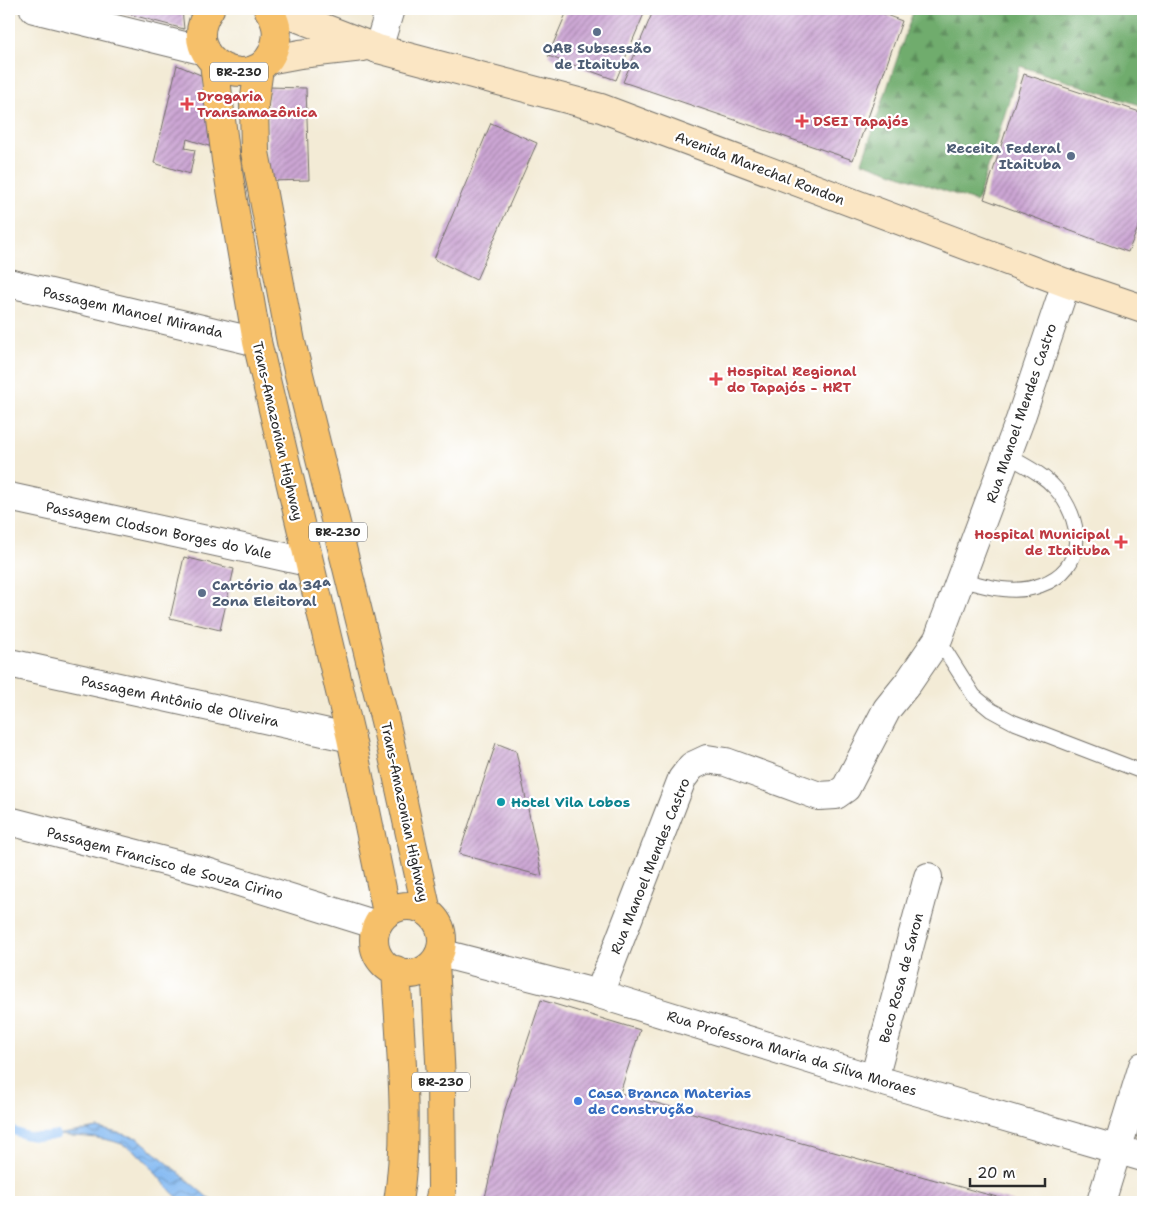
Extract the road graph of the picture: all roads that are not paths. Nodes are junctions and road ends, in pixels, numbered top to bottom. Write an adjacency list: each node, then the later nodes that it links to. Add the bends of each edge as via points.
1 (34, 9): 7 (street)
2 (209, 9): 7 (main road, BR-230, via 202,22 200,37)
3 (268, 9): 8 (main road, BR-230, via 278,34)
4 (275, 9): 6 (street, Avenida Marechal Rondon)
5 (390, 9): 6 (street)
6 (374, 48): 8 (street, Avenida Marechal Rondon, via 300,54); 10 (street, Avenida Marechal Rondon, via 601,108)
7 (210, 57): 8 (main road, BR-230, via 237,73); 12 (main road, Trans-Amazonian Highway / BR-230)
8 (263, 64): 23 (main road, Trans-Amazonian Highway / BR-230, via 254,104 255,152 291,342 388,729)
9 (9, 283): 12 (street, Passagem Manoel Miranda)
10 (1066, 283): 11 (street, Avenida Marechal Rondon); 13 (street, Rua Manoel Mendes Castro)
11 (1142, 304)
12 (257, 342): 15 (main road, Trans-Amazonian Highway / BR-230)
13 (1007, 455): 16 (street, Rua Manoel Mendes Castro); 16 (lane, via 1035,471 1063,498 1076,525 1076,544 1071,558 1060,575 1041,586 1020,590 996,589)
14 (9, 497): 15 (street, Passagem Clodson Borges do Vale)
15 (308, 562): 19 (main road, Trans-Amazonian Highway / BR-230)
16 (962, 580): 17 (street, Rua Manoel Mendes Castro)
17 (938, 640): 20 (lane, via 974,696 992,710 1014,722); 27 (street, Rua Manoel Mendes Castro, via 887,709 854,775 836,796 819,796 726,762 707,759 692,766 682,779)
18 (9, 663): 19 (street, Passagem Antônio de Oliveira)
19 (351, 738): 24 (main road, Trans-Amazonian Highway / BR-230)
20 (1143, 772)
21 (9, 821): 24 (street, Passagem Francisco de Souza Cirino)
22 (928, 878): 29 (street, Beco Rosa de Saron)
23 (427, 912): 24 (main road, via 407,906); 25 (main road, BR-230, via 441,930)
24 (382, 919): 26 (main road, BR-230, via 374,938 376,952 384,964)
25 (438, 957): 26 (main road, via 427,970 417,974 406,975); 27 (street, Rua Professora Maria da Silva Moraes); 33 (main road, BR-230)
26 (396, 970): 32 (main road, BR-230, via 402,1071 402,1180)
27 (599, 994): 29 (street, Rua Professora Maria da Silva Moraes)
28 (1143, 1066): 30 (street)
29 (874, 1079): 30 (street, Rua Professora Maria da Silva Moraes)
30 (1117, 1150): 31 (street, Rua Professora Maria da Silva Moraes); 34 (street)
31 (1143, 1157)
32 (398, 1202)
33 (440, 1202)
34 (1101, 1202)

